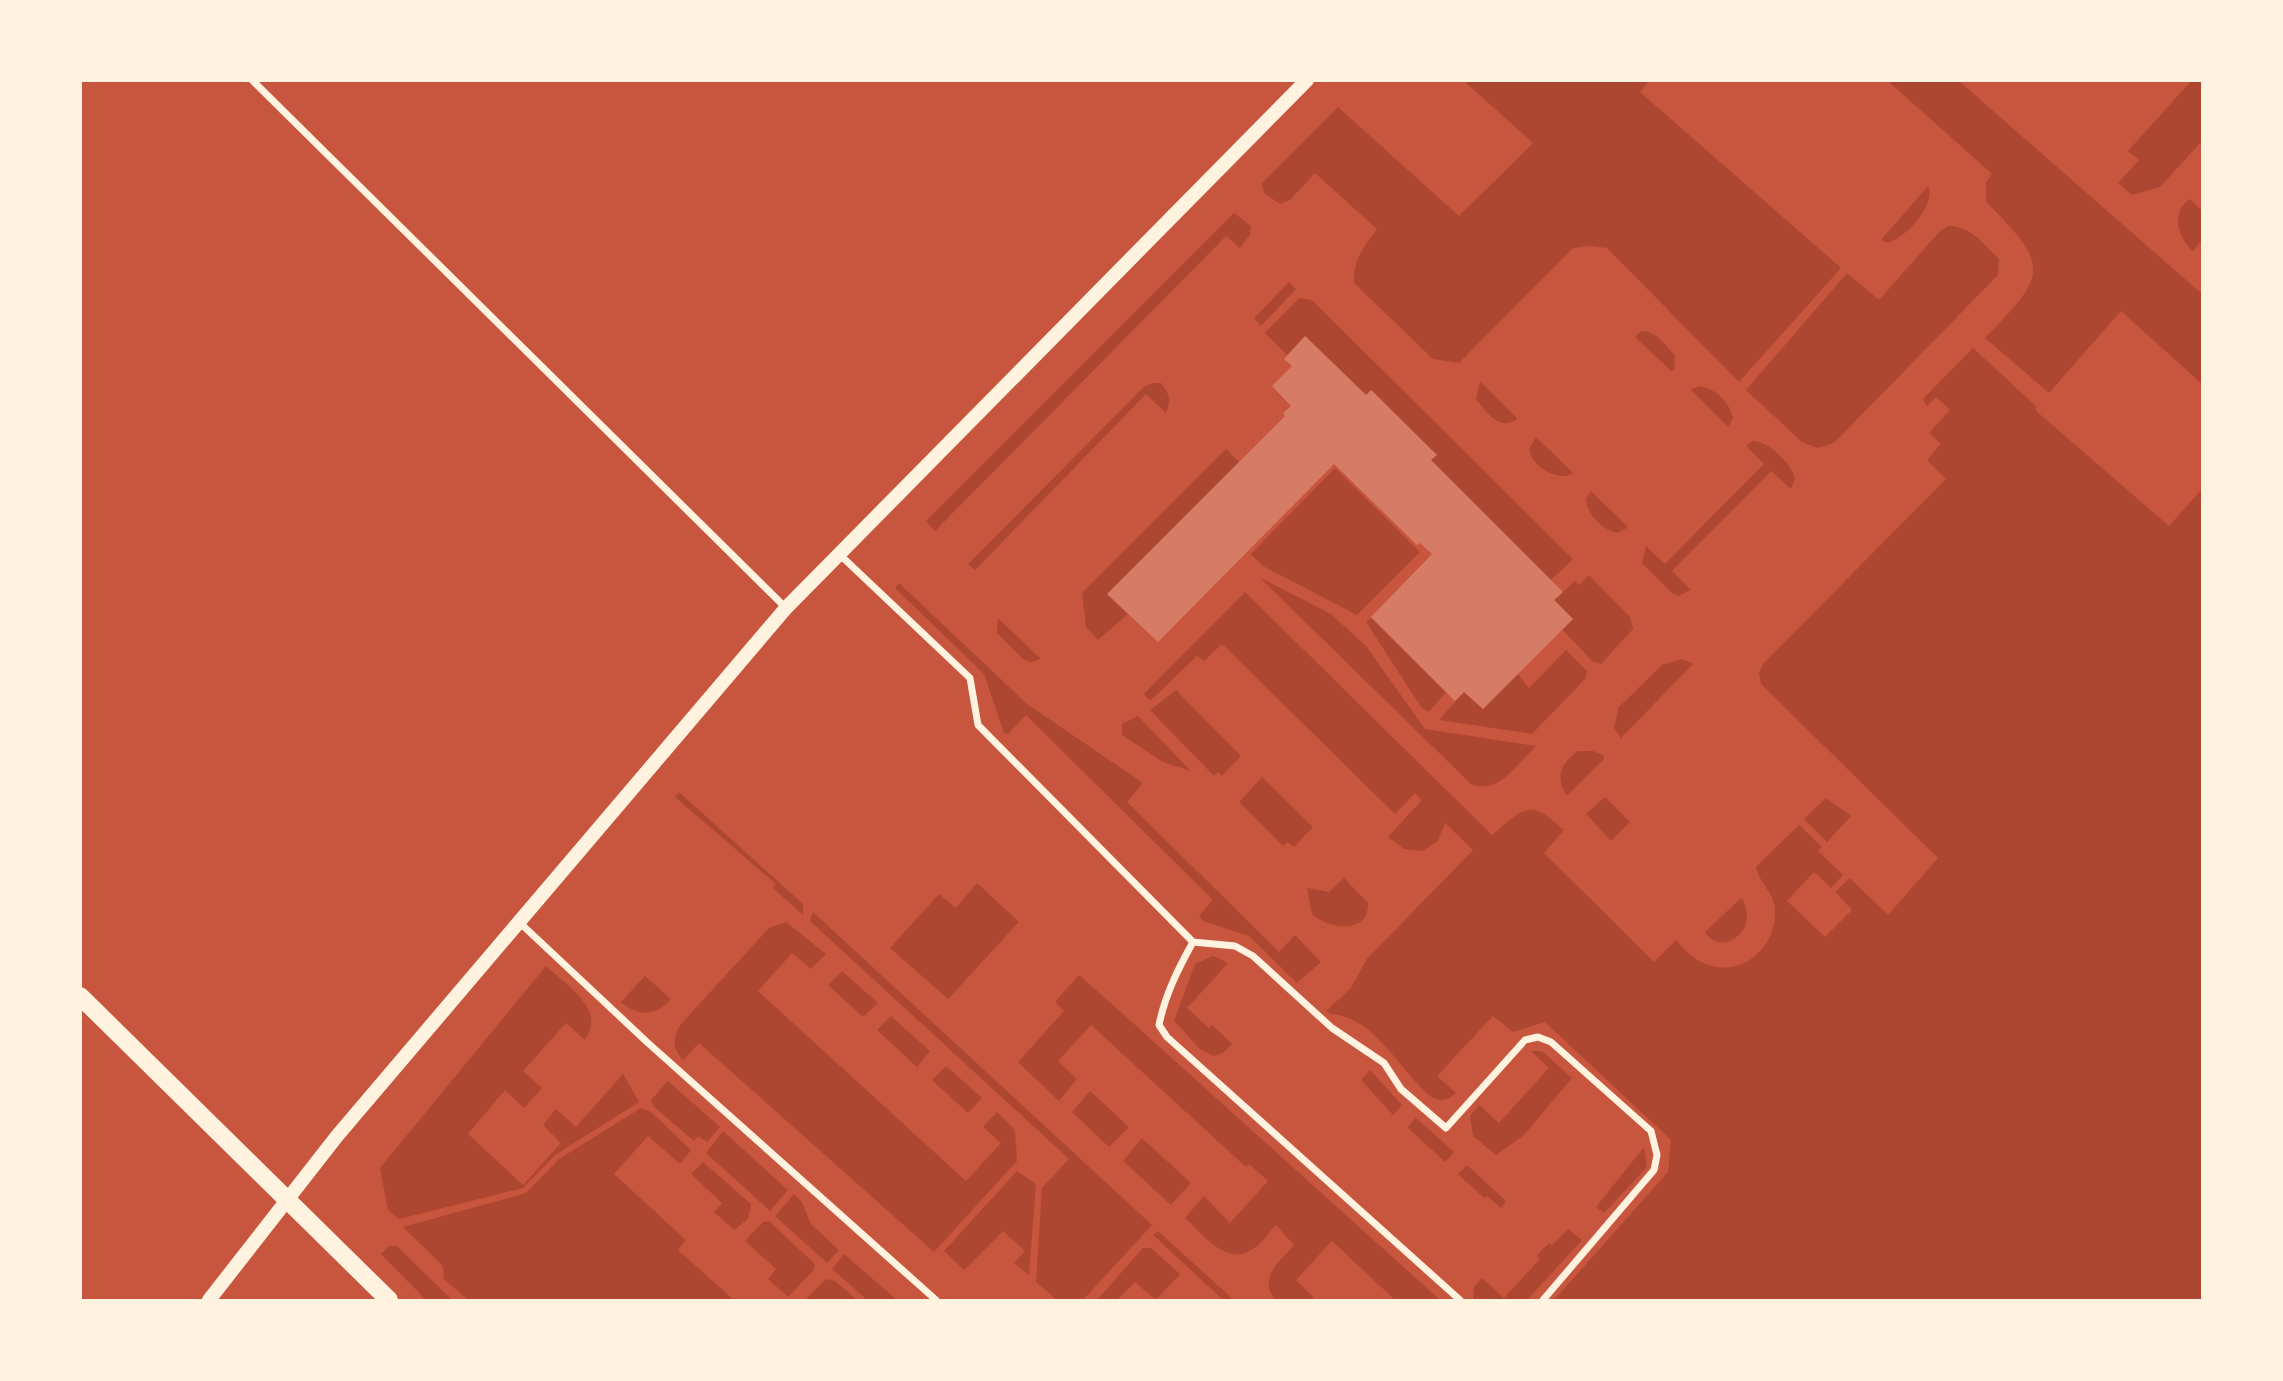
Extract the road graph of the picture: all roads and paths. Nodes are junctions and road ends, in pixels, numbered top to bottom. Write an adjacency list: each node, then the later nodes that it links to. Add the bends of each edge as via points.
1 (252, 80): 4 (street)
2 (1307, 80): 3 (main road)
3 (838, 553): 4 (main road); 6 (street, via 970,678 978,725)
4 (786, 608): 5 (main road)
5 (519, 922): 8 (main road); 11 (street)
6 (1193, 942): 12 (street, via 1162,1009 1159,1025 1167,1037); 13 (street, via 1235,946 1253,956 1332,1028 1384,1063 1401,1089 1446,1128 1525,1040 1538,1037 1551,1042 1651,1131 1657,1156 1654,1170)
7 (80, 996): 8 (main road)
8 (287, 1199): 9 (main road); 10 (main road)
9 (209, 1300)
10 (390, 1300)
11 (936, 1300)
12 (1460, 1300)
13 (1543, 1300)

